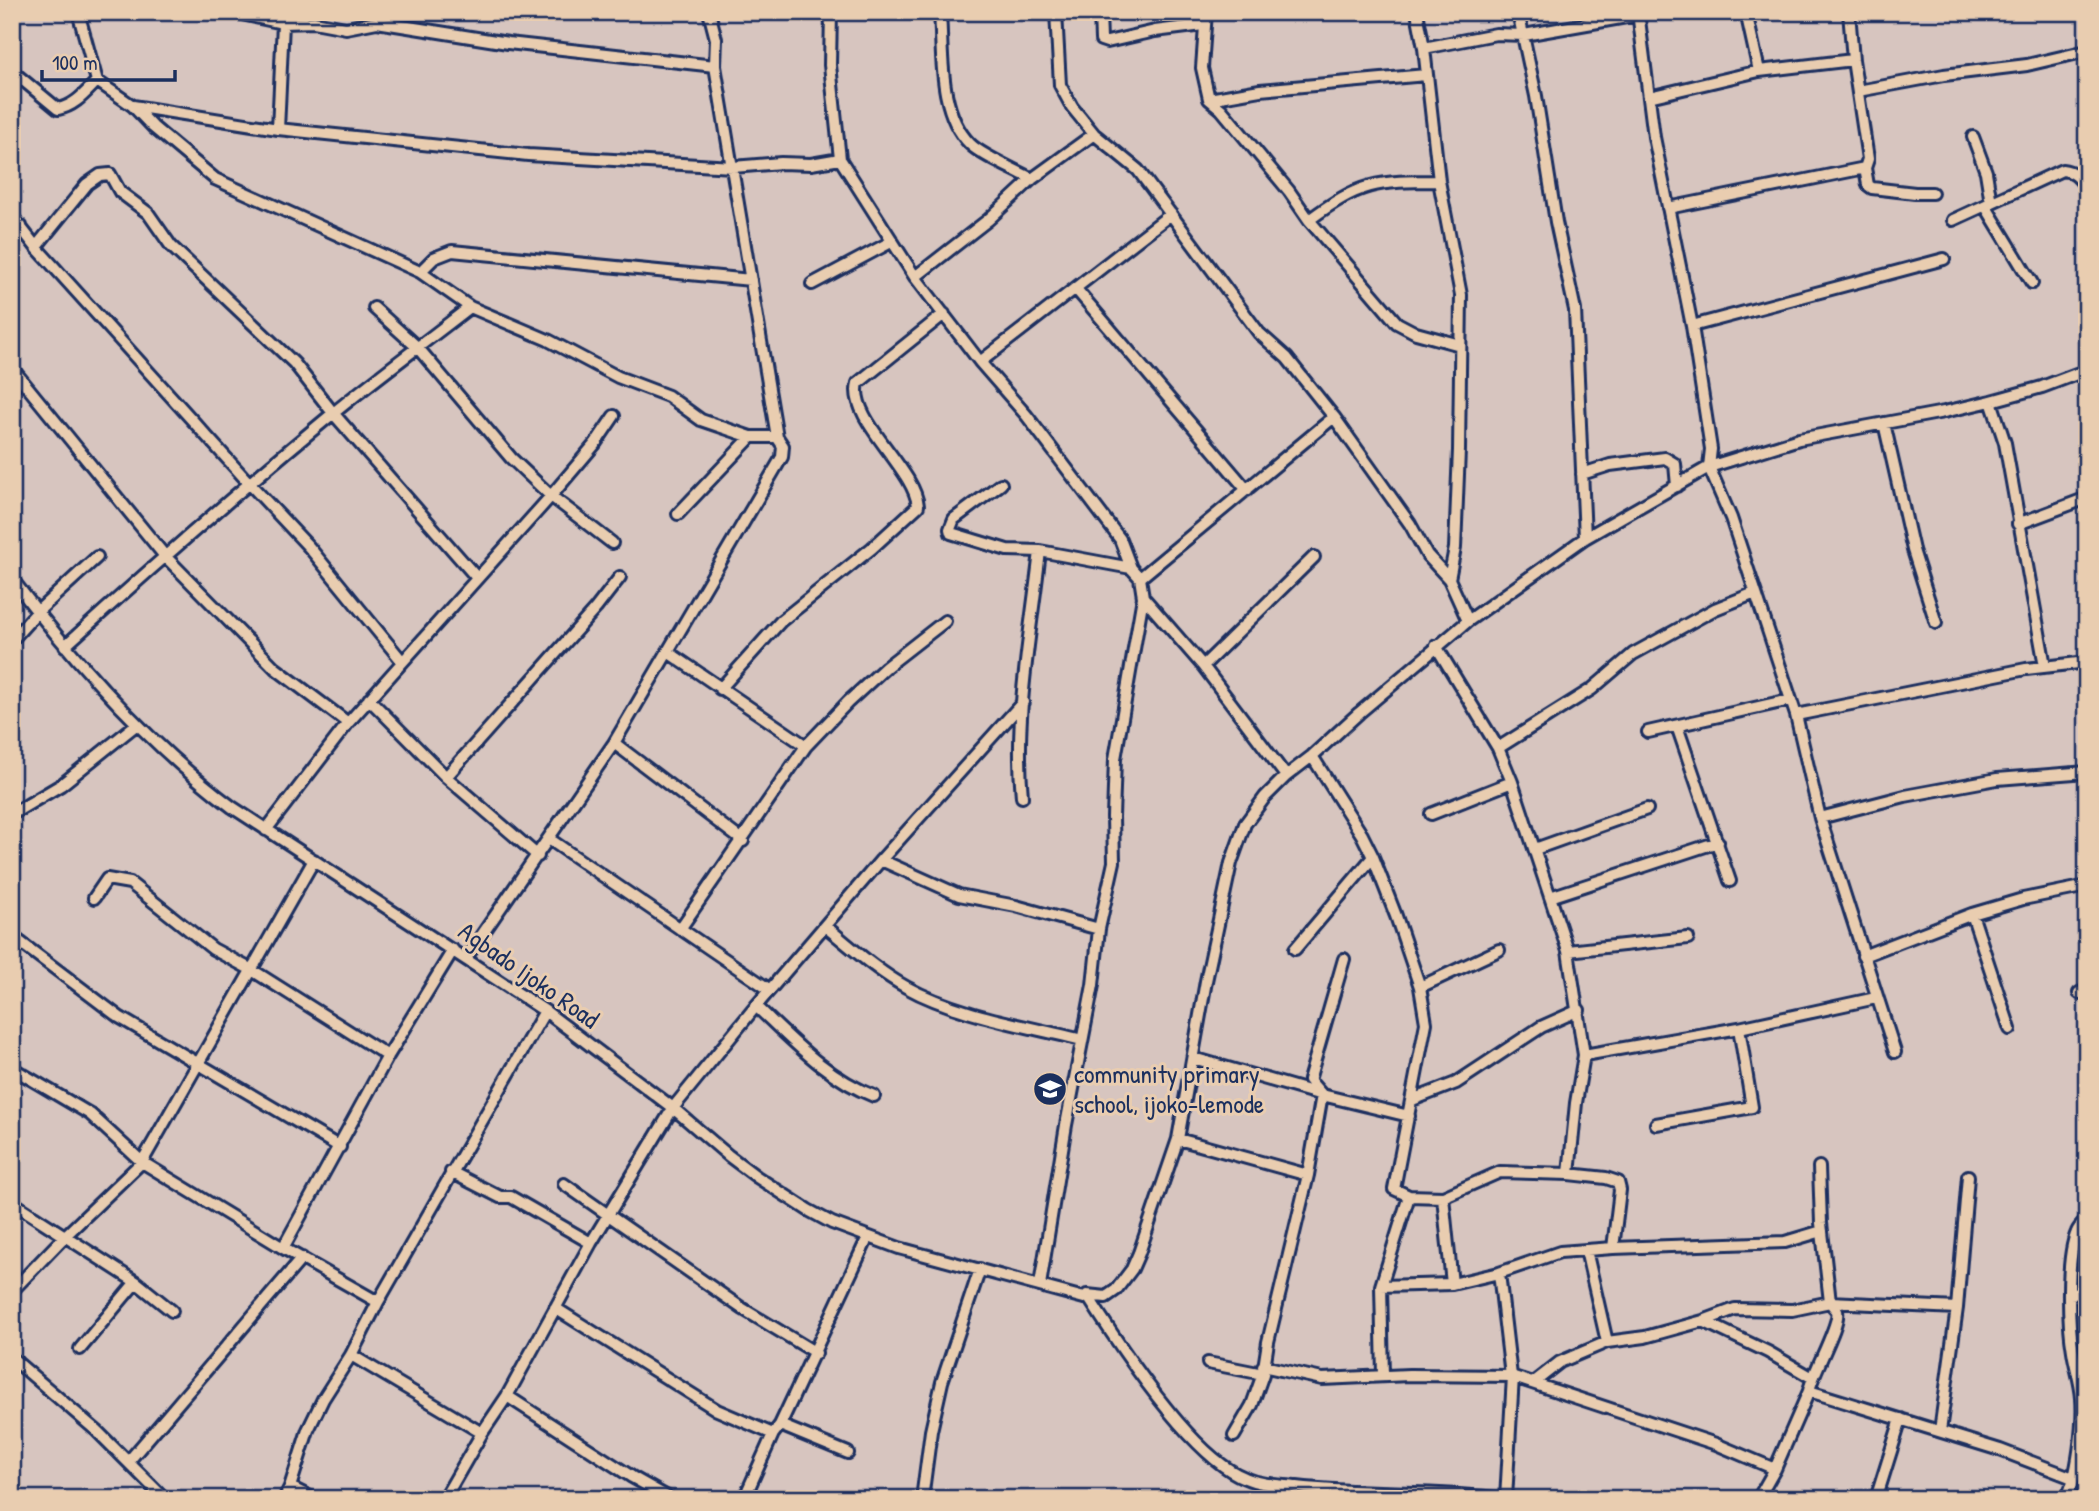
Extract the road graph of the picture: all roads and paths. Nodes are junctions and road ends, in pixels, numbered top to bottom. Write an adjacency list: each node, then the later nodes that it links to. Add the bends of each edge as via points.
1 (78, 12): 24 (street)
2 (232, 12): 14 (street)
3 (709, 12): 20 (street, via 716,39)
4 (831, 12): 32 (street, via 830,65)
5 (940, 12): 35 (street, via 945,89 959,130 971,145)
6 (1056, 12): 30 (street, via 1060,85)
7 (1100, 12): 15 (street, via 1101,40 1107,42)
8 (1206, 12): 15 (street)
9 (1417, 12): 17 (street)
10 (1518, 12): 16 (street)
11 (1746, 12): 22 (street)
12 (1849, 12): 19 (street)
13 (1638, 14): 16 (street); 26 (street)
14 (283, 23): 20 (street, via 346,28 377,22 508,43); 29 (street)
15 (1203, 25): 27 (street, via 1202,68)
16 (1524, 34): 17 (street, via 1496,34); 73 (street, via 1576,310)
17 (1424, 48): 23 (street)
18 (2087, 51): 25 (street, via 2028,65)
19 (1853, 60): 22 (street); 25 (street)
20 (715, 66): 33 (street)
21 (12, 71): 24 (street, via 58,109 76,102)
22 (1759, 71): 26 (street)
23 (1426, 75): 27 (street); 36 (street)
24 (97, 81): 28 (street)
25 (1858, 91): 34 (street)
26 (1649, 97): 40 (street)
27 (1209, 99): 43 (street)
28 (133, 107): 29 (street); 50 (street, via 215,179)
29 (278, 130): 33 (street, via 528,155)
30 (1094, 134): 35 (street); 41 (street, via 1138,170)
31 (1973, 137): 39 (street, via 1986,172)
32 (840, 159): 33 (street); 47 (street)
33 (733, 167): 52 (street)
34 (1866, 168): 38 (street, via 1866,181 1872,188); 40 (street)
35 (1032, 179): 51 (street)
36 (1439, 181): 43 (street, via 1371,185 1336,200); 60 (street, via 1461,295)
37 (2087, 188): 39 (street, via 2077,175 2062,170)
38 (1932, 193)
39 (1989, 205): 44 (street); 54 (street)
40 (1668, 208): 59 (street)
41 (1171, 214): 55 (street); 68 (street, via 1259,333 1287,358)
42 (12, 216): 45 (street)
43 (1309, 220): 60 (street, via 1397,323)
44 (1954, 220)
45 (21, 226): 46 (street); 48 (street)
46 (12, 239)
47 (891, 242): 51 (street); 53 (street)
48 (36, 247): 66 (street, via 87,184 100,174 110,174 120,192 148,213 171,246 293,363); 74 (street)
49 (1944, 259): 59 (street)
50 (420, 272): 52 (street, via 434,258 452,251); 56 (street)
51 (915, 277): 58 (street)
52 (751, 280): 71 (street)
53 (812, 284)
54 (2032, 284)
55 (1076, 289): 62 (street); 77 (street)
56 (470, 307): 61 (street); 70 (street, via 668,396 701,419)
57 (374, 308): 61 (street)
58 (944, 314): 62 (street); 108 (street, via 858,383 855,392 869,425 917,492 918,506 781,621)
59 (1692, 326): 72 (street, via 1711,449)
60 (1460, 345): 93 (street, via 1456,534)
61 (418, 348): 66 (street); 78 (street, via 511,458)
62 (980, 362): 88 (street, via 1100,510 1120,539)
63 (12, 368): 85 (street)
64 (2087, 370): 65 (street)
65 (1992, 401): 69 (street); 81 (street)
66 (333, 413): 74 (street); 90 (street)
67 (614, 416): 78 (street)
68 (1334, 417): 77 (street); 93 (street, via 1427,555)
69 (1884, 423): 72 (street, via 1780,443); 99 (street, via 1913,550)
70 (751, 437): 71 (street); 80 (street)
71 (777, 437): 103 (street, via 783,446 782,457)
72 (1709, 467): 76 (street); 94 (street)
73 (1582, 474): 76 (street, via 1665,458 1675,464); 82 (street)
74 (249, 483): 85 (street); 104 (street, via 309,547)
75 (1001, 484): 84 (street, via 954,519 951,533 1007,550)
76 (1677, 486): 82 (street)
77 (1247, 489): 91 (street)
78 (551, 496): 83 (street); 90 (street)
79 (2087, 498): 81 (street)
80 (678, 514)
81 (2018, 524): 107 (street)
82 (1585, 538): 98 (street)
83 (611, 543)
84 (1040, 551): 88 (street); 111 (street)
85 (164, 555): 101 (street); 113 (street, via 275,668)
86 (1314, 556): 106 (street)
87 (97, 557): 96 (street)
88 (1131, 568): 91 (street)
89 (620, 577): 123 (street)
90 (477, 578): 104 (street)
91 (1140, 578): 95 (street)
92 (12, 579): 96 (street, Agbado Ijoko Road)
93 (1450, 579): 98 (street)
94 (1755, 593): 110 (street); 119 (street, via 1715,609 1633,654 1592,689)
95 (1143, 597): 106 (street); 146 (street, via 1115,759 1114,862)
96 (37, 612): 100 (street); 101 (street, Agbado Ijoko Road)
97 (945, 621): 118 (street, via 886,667)
98 (1468, 621): 102 (street)
99 (1936, 623)
100 (12, 640)
101 (65, 646): 114 (street, Agbado Ijoko Road)
102 (1436, 646): 119 (street); 120 (street)
103 (668, 652): 108 (street); 117 (street)
104 (402, 661): 109 (street)
105 (2087, 662): 107 (street)
106 (1203, 666): 122 (street)
107 (2045, 666): 112 (street)
108 (720, 689): 118 (street)
109 (369, 699): 113 (street); 123 (street)
110 (1790, 700): 112 (street); 115 (street)
111 (1023, 702): 125 (street, via 1018,762); 138 (street)
112 (1796, 715): 129 (street)
113 (348, 723): 130 (street)
114 (137, 724): 127 (street, via 61,785); 130 (street, Agbado Ijoko Road, via 184,770)
115 (1677, 726): 116 (street); 133 (street)
116 (1648, 732)
117 (614, 743): 131 (street); 132 (street)
118 (806, 746): 132 (street)
119 (1498, 748): 124 (street)
120 (1312, 756): 122 (street); 136 (street)
121 (2087, 772): 129 (street, via 1997,779)
122 (1286, 776): 169 (street, via 1254,811 1239,839 1221,903)
123 (446, 777): 135 (street)
124 (1512, 782): 128 (street); 134 (street)
125 (1022, 797)
126 (1647, 809): 134 (street)
127 (12, 814)
128 (1431, 814)
129 (1820, 818): 153 (street)
130 (266, 830): 137 (street, Agbado Ijoko Road)
131 (549, 839): 135 (street); 145 (street)
132 (743, 841): 145 (street)
133 (1718, 842): 139 (street); 141 (street)
134 (1535, 849): 141 (street)
135 (538, 856): 154 (street)
136 (1373, 857): 149 (street); 157 (street)
137 (314, 860): 150 (street, Agbado Ijoko Road); 156 (street)
138 (881, 860): 144 (street); 146 (street, via 959,895)
139 (1730, 881)
140 (2087, 886): 143 (street)
141 (1550, 897): 152 (street)
142 (94, 898): 156 (street, via 107,879 130,883 213,949)
143 (1972, 914): 153 (street); 164 (street)
144 (825, 926): 158 (street); 165 (street, via 905,987 928,998)
145 (680, 929): 158 (street)
146 (1099, 929): 165 (street)
147 (12, 936): 170 (street, via 120,1017)
148 (1688, 938): 152 (street)
149 (1295, 948)
150 (453, 950): 154 (street, Agbado Ijoko Road); 168 (street)
151 (1499, 950): 157 (street)
152 (1568, 951): 161 (street)
153 (1863, 956): 159 (street)
154 (466, 958): 162 (street, Agbado Ijoko Road)
155 (1344, 959): 172 (street, via 1309,1080)
156 (251, 970): 168 (street); 170 (street)
157 (1420, 987): 174 (street, via 1426,1023)
158 (770, 990): 160 (street)
159 (1875, 998): 163 (street); 166 (street)
160 (756, 1006): 173 (street, via 813,1059 851,1087); 175 (street)
161 (1579, 1010): 167 (street); 174 (street, via 1541,1027 1456,1083)
162 (545, 1011): 175 (street, Agbado Ijoko Road); 182 (street)
163 (1739, 1028): 167 (street); 177 (street, via 1752,1107)
164 (2010, 1029)
165 (1082, 1040): 203 (street)
166 (1895, 1052)
167 (1584, 1055): 183 (street)
168 (388, 1056): 179 (street)
169 (1194, 1058): 172 (street); 178 (street)
170 (197, 1064): 179 (street); 180 (street)
171 (12, 1068): 180 (street, via 90,1114)
172 (1322, 1095): 176 (street); 184 (street)
173 (874, 1096)
174 (1412, 1100): 176 (street)
175 (673, 1108): 190 (street); 194 (street, Agbado Ijoko Road, via 757,1177 832,1223)
176 (1409, 1116): 187 (street, via 1394,1189)
177 (1656, 1124)
178 (1178, 1139): 184 (street); 209 (street, via 1132,1269 1106,1297)
179 (340, 1147): 196 (street)
180 (142, 1162): 193 (street); 196 (street)
181 (1819, 1167): 192 (street)
182 (451, 1172): 195 (street, via 500,1197 511,1197); 210 (street)
183 (1569, 1174): 188 (street, via 1500,1172); 197 (street, via 1618,1182)
184 (1308, 1175): 222 (street)
185 (1968, 1177): 213 (street)
186 (564, 1184): 190 (street)
187 (1409, 1196): 188 (street); 205 (street)
188 (1443, 1197): 204 (street)
189 (12, 1202): 193 (street)
190 (607, 1215): 195 (street); 218 (street, via 743,1309)
191 (2087, 1220): 208 (street, via 2074,1242)
192 (1822, 1231): 197 (street, via 1785,1242); 211 (street)
193 (66, 1235): 202 (street); 206 (street)
194 (868, 1237): 200 (street, Agbado Ijoko Road); 218 (street)
195 (591, 1243): 212 (street)
196 (283, 1248): 199 (street)
197 (1613, 1248): 198 (street)
198 (1586, 1250): 201 (street, via 1560,1252); 216 (street)
199 (302, 1258): 210 (street); 236 (street)
200 (980, 1269): 203 (street, Agbado Ijoko Road); 247 (street, via 942,1382)
201 (1499, 1273): 204 (street); 224 (street)
202 (136, 1282): 214 (street); 217 (street)
203 (1040, 1284): 209 (street, Agbado Ijoko Road, via 1084,1298)
204 (1452, 1284): 205 (street)
205 (1381, 1286): 223 (street)
206 (12, 1292)
207 (2087, 1293): 208 (street)
208 (2070, 1294): 229 (street, via 2072,1348)
209 (1087, 1295): 239 (street, via 1112,1335 1196,1442 1242,1478)
210 (378, 1302): 219 (street)
211 (1830, 1302): 213 (street); 215 (street, via 1792,1310 1735,1308); 225 (street, via 1837,1310 1832,1335)
212 (555, 1308): 228 (street); 231 (street, via 717,1410)
213 (1957, 1308): 232 (street)
214 (172, 1311)
215 (1703, 1321): 216 (street); 225 (street)
216 (1607, 1342): 226 (street, via 1560,1362)
217 (80, 1349)
218 (816, 1353): 231 (street)
219 (351, 1355): 233 (street); 240 (street, via 308,1430)
220 (12, 1359): 236 (street)
221 (1208, 1363): 222 (street)
222 (1264, 1370): 223 (street, via 1322,1379); 234 (street, via 1252,1405)
223 (1383, 1376): 224 (street)
224 (1512, 1376): 226 (street); 249 (street)
225 (1811, 1377): 227 (street)
226 (1533, 1383): 237 (street, via 1716,1444)
227 (1809, 1391): 230 (street); 237 (street)
228 (507, 1396): 233 (street); 245 (street)
229 (2085, 1414): 238 (street)
230 (1900, 1419): 232 (street); 251 (street)
231 (776, 1429): 235 (street); 246 (street)
232 (1940, 1431): 238 (street)
233 (482, 1433): 244 (street)
234 (1234, 1436)
235 (848, 1453)
236 (128, 1462): 241 (street)
237 (1775, 1469): 250 (street)
238 (2073, 1478): 252 (street)
239 (1271, 1484): 248 (street); 249 (street)
240 (290, 1487): 242 (street); 243 (street)
241 (165, 1499)
242 (284, 1499)
243 (314, 1499)
244 (444, 1499)
245 (671, 1499)
246 (744, 1499)
247 (922, 1499)
248 (1272, 1499)
249 (1505, 1499)
250 (1758, 1499)
251 (1876, 1499)
252 (2066, 1499)

